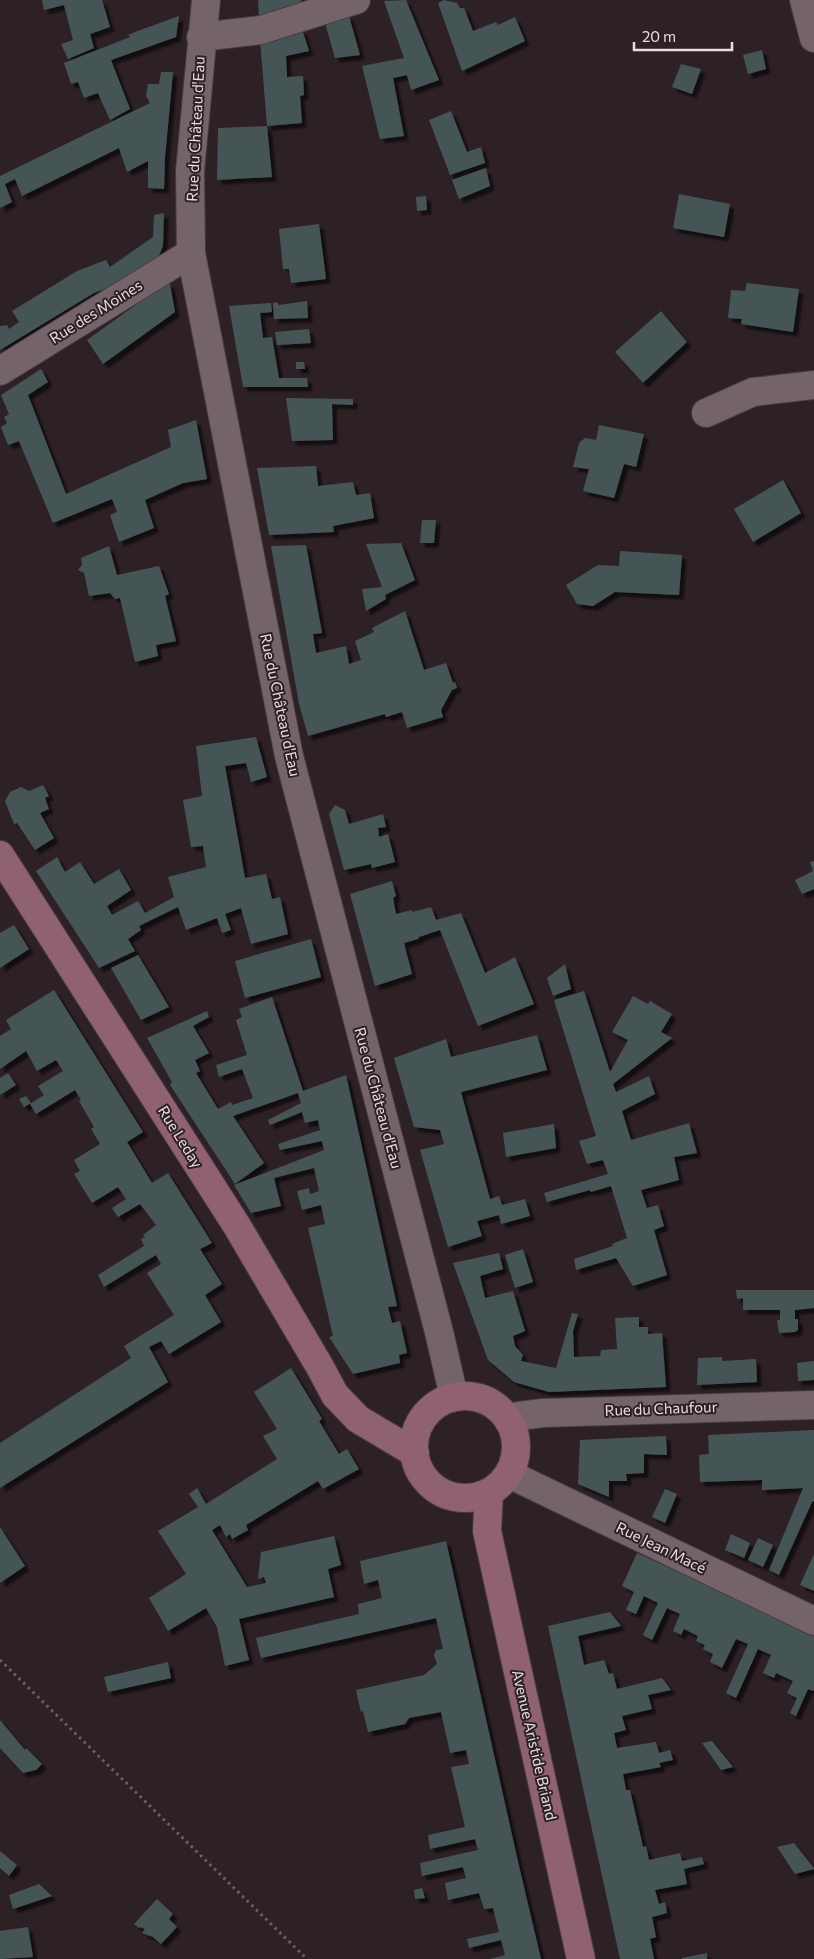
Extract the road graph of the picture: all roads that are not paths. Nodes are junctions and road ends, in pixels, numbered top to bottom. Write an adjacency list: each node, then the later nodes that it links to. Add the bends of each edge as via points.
1 (206, 0): 4 (street, Rue du Château d'Eau)
2 (356, 0): 4 (street, via 261,30)
3 (804, 0): 5 (street)
4 (201, 37): 6 (street, Rue du Château d'Eau, via 190,171)
5 (814, 38)
6 (191, 253): 7 (street, Rue des Moines); 11 (street, Rue du Château d'Eau, via 289,756)
7 (0, 371)
8 (814, 385): 9 (street, via 753,392)
9 (706, 413)
10 (0, 855): 13 (main road, Rue Leday, via 232,1218 335,1395)
11 (456, 1397): 14 (main road, via 436,1405); 15 (main road, via 486,1400)
12 (814, 1405): 15 (street, Rue du Chaufour, via 543,1412)
13 (358, 1419): 14 (main road, via 393,1423); 16 (main road, Rue Leday)
14 (422, 1420): 16 (main road)
15 (508, 1420): 17 (main road, via 516,1446)
16 (414, 1453): 18 (main road, via 421,1472 433,1487 456,1498)
17 (509, 1474): 18 (main road, via 497,1487); 19 (street, Rue Jean Macé)
18 (479, 1495): 20 (main road, Avenue Aristide Briand)
19 (814, 1621)
20 (581, 1959)

